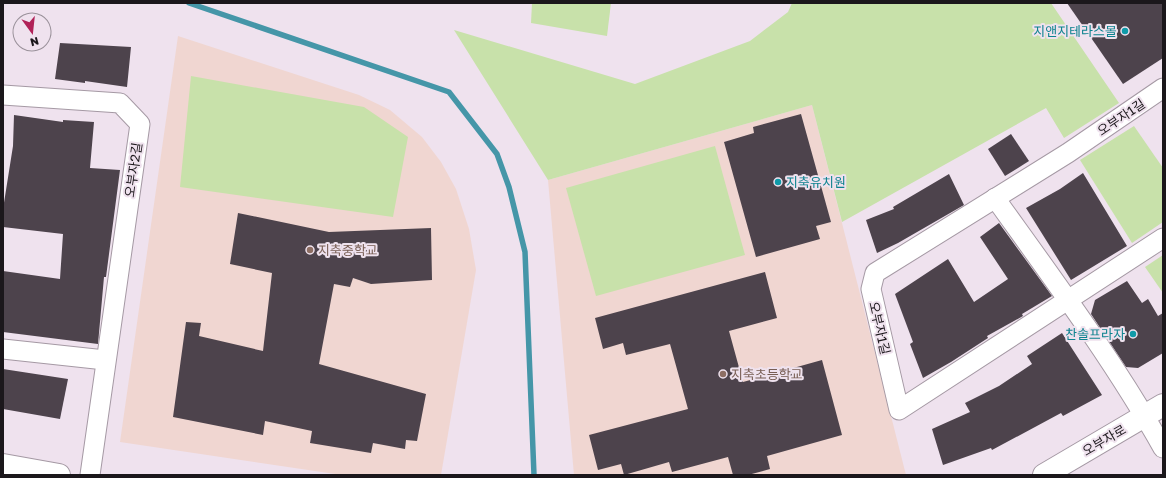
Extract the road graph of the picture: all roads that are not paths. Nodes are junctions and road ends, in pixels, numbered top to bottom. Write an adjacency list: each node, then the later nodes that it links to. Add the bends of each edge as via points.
1 (1163, 88): 3 (street, 오부자1길, via 1068,153)
2 (3, 95): 7 (street, 오부자2길, via 120,103 140,124)
3 (995, 198): 5 (street); 5 (street, 오부자1길, via 875,272 871,290 899,410)
4 (1163, 238): 5 (street, 오부자1길)
5 (1068, 300): 9 (street)
6 (3, 350): 7 (street)
7 (105, 360): 13 (street, 오부자2길)
8 (1163, 405): 9 (main road, 오부자로)
9 (1145, 417): 10 (street); 14 (main road, 오부자로)
10 (1163, 448)
11 (3, 465): 12 (main road)
12 (59, 475)
13 (90, 475)
14 (1044, 475)

